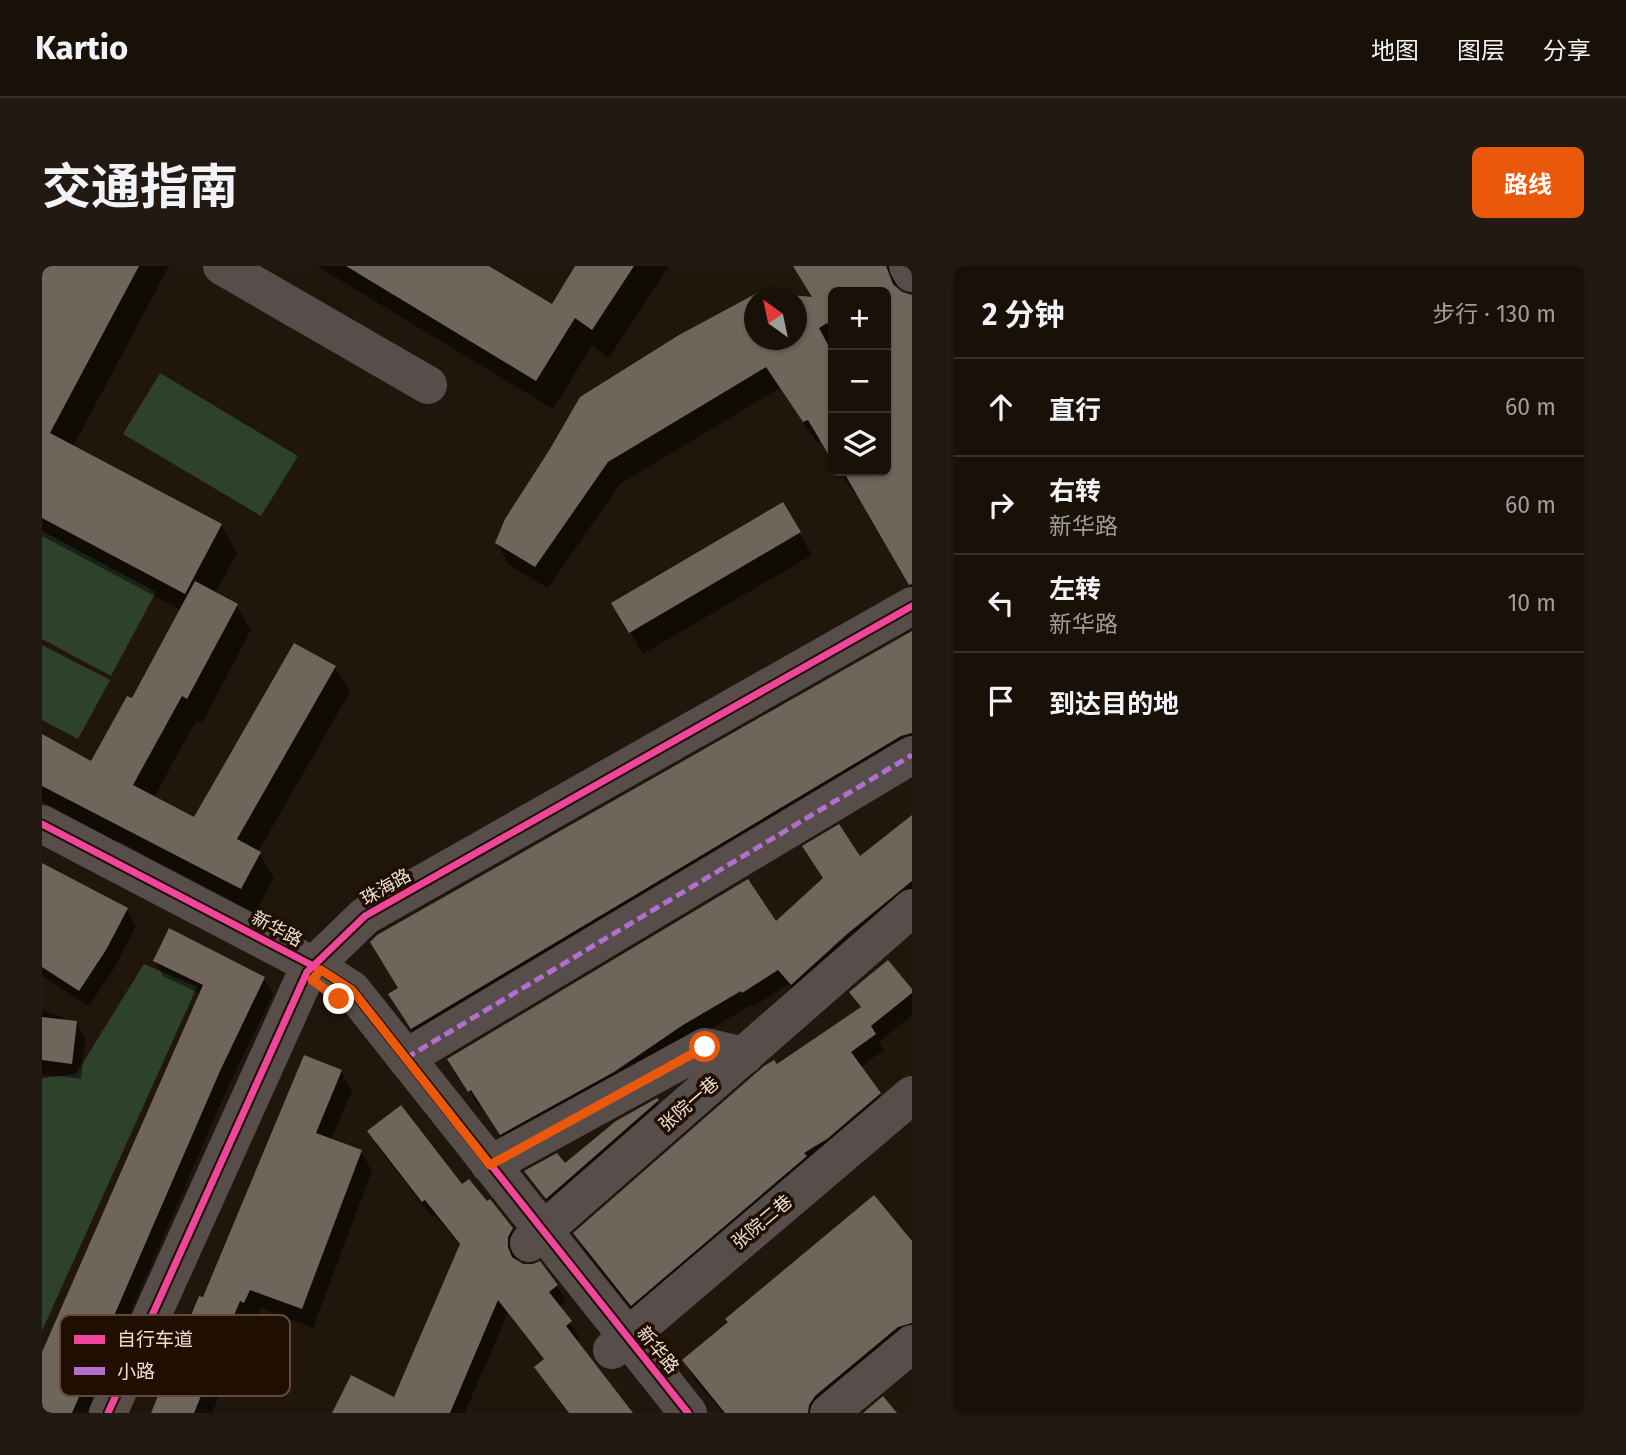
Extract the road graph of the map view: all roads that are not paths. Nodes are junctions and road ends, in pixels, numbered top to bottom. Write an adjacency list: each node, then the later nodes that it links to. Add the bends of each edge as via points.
1 (222, 266): 4 (street)
2 (908, 266): 3 (street)
3 (912, 273)
4 (428, 385)
5 (912, 606): 12 (street, 珠海路, via 365,916)
6 (912, 616): 12 (street, 珠海路, via 369,924)
7 (912, 755): 14 (street)
8 (42, 824): 12 (street, 新华路)
9 (42, 846): 12 (street, 新华路)
10 (912, 908): 13 (street, 张院一巷)
11 (912, 920): 18 (street, 张院一巷)
12 (313, 973): 14 (street, 新华路, via 352,990); 18 (street, 新华路); 19 (street, 珠海路); 20 (street, 珠海路)
13 (744, 1056): 17 (street, via 705,1047); 18 (street, 张院一巷)
14 (406, 1058): 17 (street, 新华路)
15 (912, 1095): 22 (street, 张院二巷)
16 (912, 1106): 22 (street, 张院二巷)
17 (490, 1165): 18 (street, 新华路)
18 (539, 1241): 22 (street, 新华路)
19 (154, 1315)
20 (162, 1315)
21 (912, 1344): 29 (street)
22 (622, 1346): 27 (street, 新华路); 28 (street, 新华路)
23 (116, 1396): 25 (street, 珠海路)
24 (126, 1396): 26 (street, 珠海路)
25 (108, 1413)
26 (119, 1413)
27 (661, 1413)
28 (688, 1413)
29 (829, 1413)

